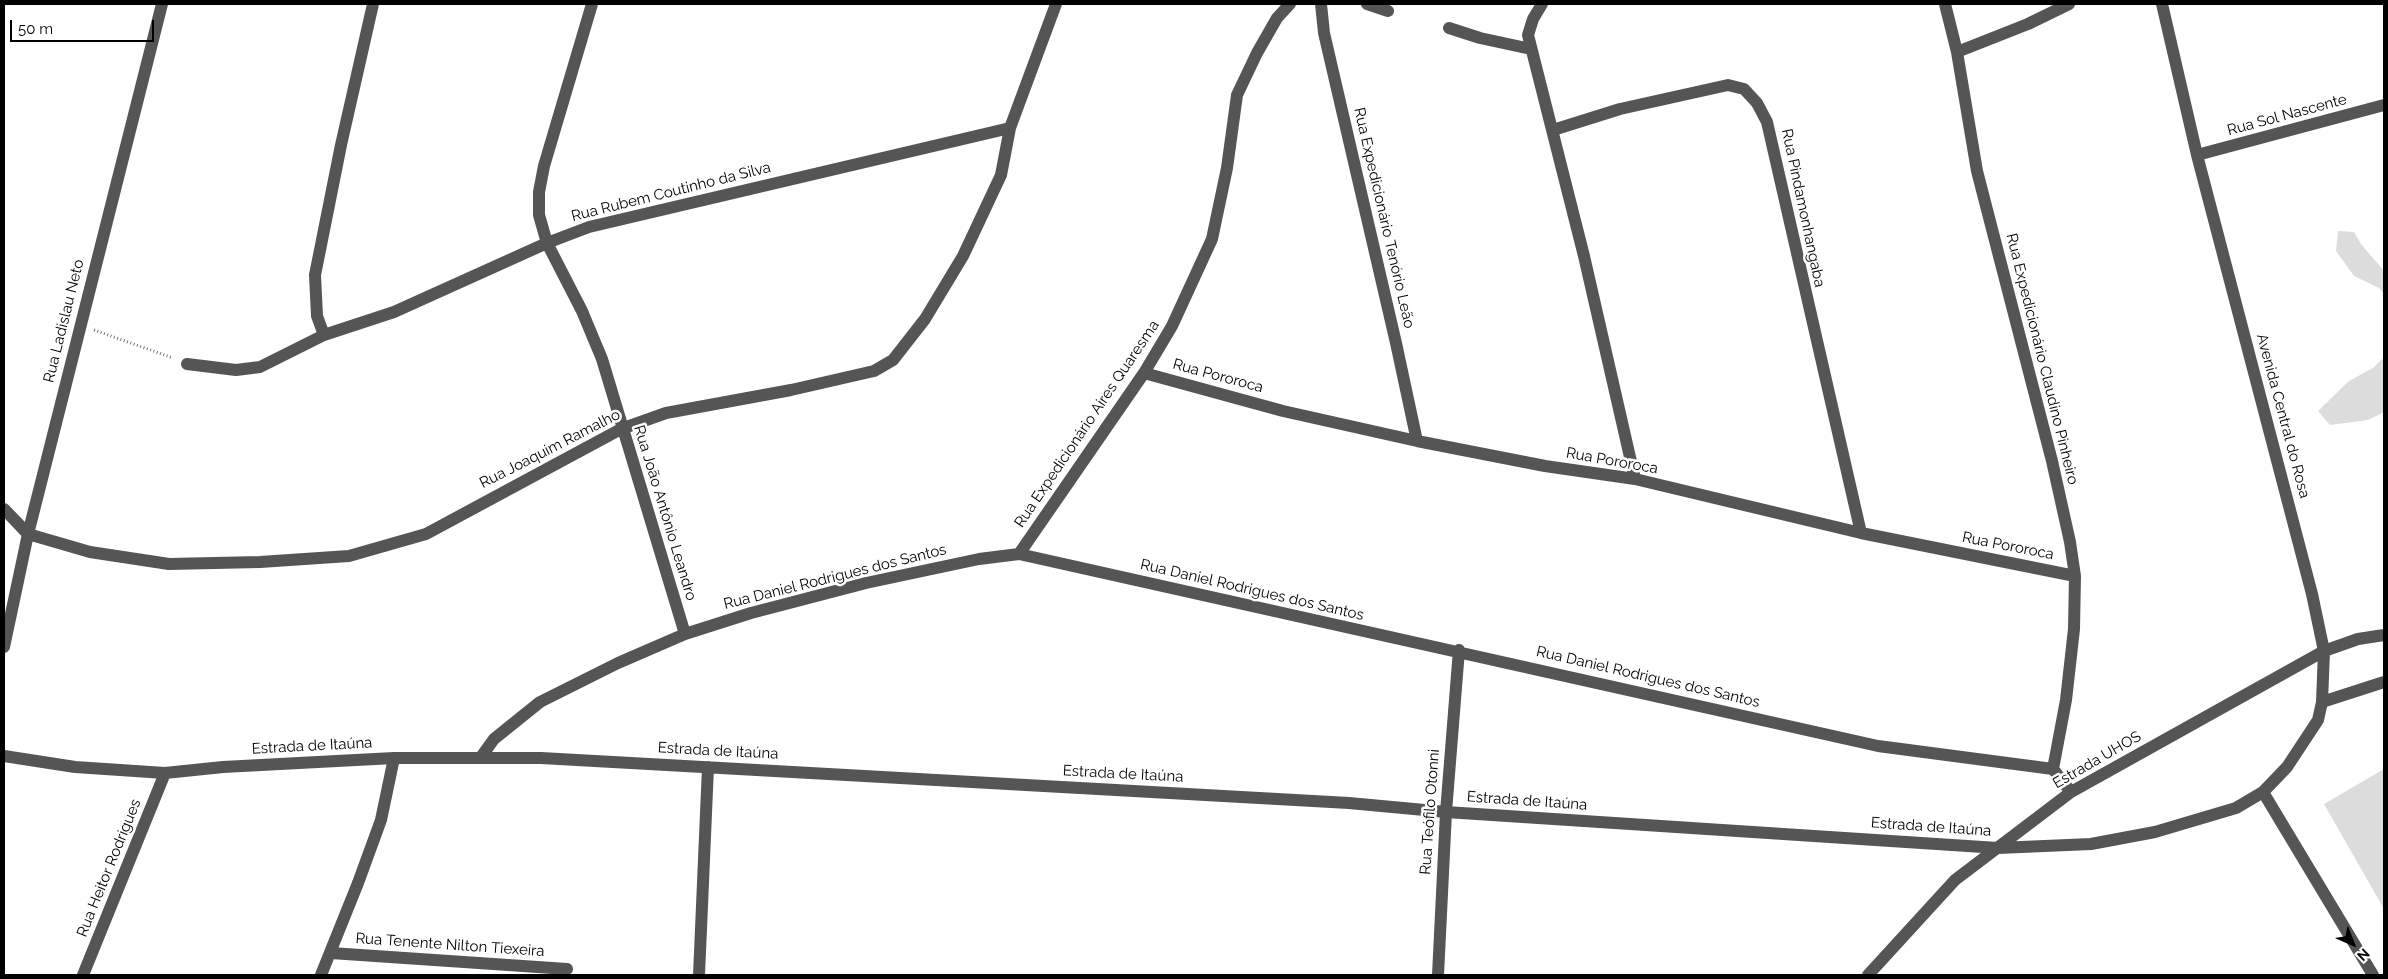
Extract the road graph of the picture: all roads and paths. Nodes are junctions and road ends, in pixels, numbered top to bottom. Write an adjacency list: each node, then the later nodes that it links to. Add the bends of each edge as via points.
1 (162, 4): 21 (street, Rua Ladislau Neto)
2 (374, 4): 22 (street, via 315,274 317,316)
3 (592, 4): 20 (street, Rua João Antônio Leandro, via 539,192 539,215)
4 (1056, 4): 17 (street, Rua Joaquim Ramalho)
5 (1290, 4): 24 (street, Rua Expedicionário Aires Quaresma, via 1277,18 1256,53 1237,95 1212,239 1172,326)
6 (1321, 4): 26 (street, Rua Expedicionário Tenório Leão, via 1324,33)
7 (1367, 4): 12 (street)
8 (1542, 4): 14 (street, via 1528,35)
9 (1945, 4): 15 (street, Rua Expedicionário Claudino Pinheiro)
10 (2069, 4): 15 (street)
11 (2162, 4): 19 (street, Avenida Central do Rosa)
12 (1388, 12)
13 (1449, 28): 14 (street)
14 (1531, 49): 18 (street)
15 (1957, 52): 32 (street, Rua Expedicionário Claudino Pinheiro, via 1976,172 2052,461)
16 (2384, 105): 19 (street, Rua Sol Nascente)
17 (1010, 128): 20 (street, Rua Rubem Coutinho da Silva, via 589,227); 25 (street, Rua Joaquim Ramalho, via 1001,176 963,256 925,319 893,360 874,371 844,379 666,413)
18 (1553, 130): 27 (street); 29 (street, Rua Pindamonhangaba, via 1620,109 1728,85 1744,89 1757,103 1767,122)
19 (2197, 155): 37 (street, Avenida Central do Rosa, via 2312,594)
20 (547, 243): 22 (street, Rua Rubem Coutinho da Silva, via 394,312); 25 (street, Rua João Antônio Leandro, via 602,359)
21 (80, 325): 23 (path); 30 (street, Rua Ladislau Neto)
22 (324, 335): 23 (street, Rua Rubem Coutinho da Silva, via 260,367 236,370)
23 (187, 364)
24 (1144, 373): 26 (street, Rua Pororoca, via 1284,411); 31 (street, Rua Expedicionário Aires Quaresma)
25 (622, 429): 30 (street, Rua Joaquim Ramalho, via 426,534 349,556 169,564 90,552); 33 (street, Rua João Antônio Leandro)
26 (1416, 441): 27 (street, Rua Pororoca, via 1544,466)
27 (1635, 479): 29 (street, Rua Pororoca)
28 (4, 509): 30 (street, Rua Joaquim Ramalho)
29 (1861, 533): 32 (street, Rua Pororoca)
30 (28, 534): 35 (street, Rua Ladislau Neto)
31 (1019, 554): 33 (street, Rua Daniel Rodrigues dos Santos, via 866,583); 36 (street, Rua Daniel Rodrigues dos Santos)
32 (2075, 576): 44 (street, Rua Expedicionário Claudino Pinheiro, via 2074,630 2066,700)
33 (685, 634): 41 (street, Rua Daniel Rodrigues dos Santos, via 540,702 494,739)
34 (2384, 635): 37 (street, Estrada UHOS, via 2358,639)
35 (4, 647)
36 (1458, 650): 44 (street, Rua Daniel Rodrigues dos Santos, via 1878,746); 49 (street, Rua Teófilo Otonni)
37 (2324, 652): 39 (street, Avenida Central do Rosa); 46 (street, Estrada UHOS)
38 (2384, 682): 39 (street)
39 (2322, 702): 47 (street, Avenida Central do Rosa, via 2318,720 2301,747)
40 (4, 756): 45 (street, Estrada de Itaúna, via 75,767)
41 (481, 756): 42 (street, Estrada de Itaúna); 43 (street, Estrada de Itaúna)
42 (394, 758): 45 (street, Estrada de Itaúna); 51 (street, via 381,820)
43 (708, 767): 49 (street, Estrada de Itaúna, via 1349,803); 55 (street)
44 (2053, 769): 46 (street)
45 (165, 773): 53 (street, Rua Heitor Rodrigues)
46 (2071, 792): 50 (street, Estrada UHOS)
47 (2263, 792): 48 (street, Avenida Central do Rosa); 58 (street)
48 (2236, 808): 50 (street, Estrada de Itaúna, via 2155,832 2091,844)
49 (1446, 812): 50 (street, Estrada de Itaúna); 56 (street, Rua Teófilo Otonni)
50 (1998, 848): 57 (street, Estrada UHOS, via 1955,880)
51 (330, 953): 52 (street, Rua Tenente Nilton Tiexeira); 54 (street)
52 (567, 969)
53 (83, 975)
54 (321, 975)
55 (699, 975)
56 (1438, 975)
57 (1868, 975)
58 (2373, 975)

